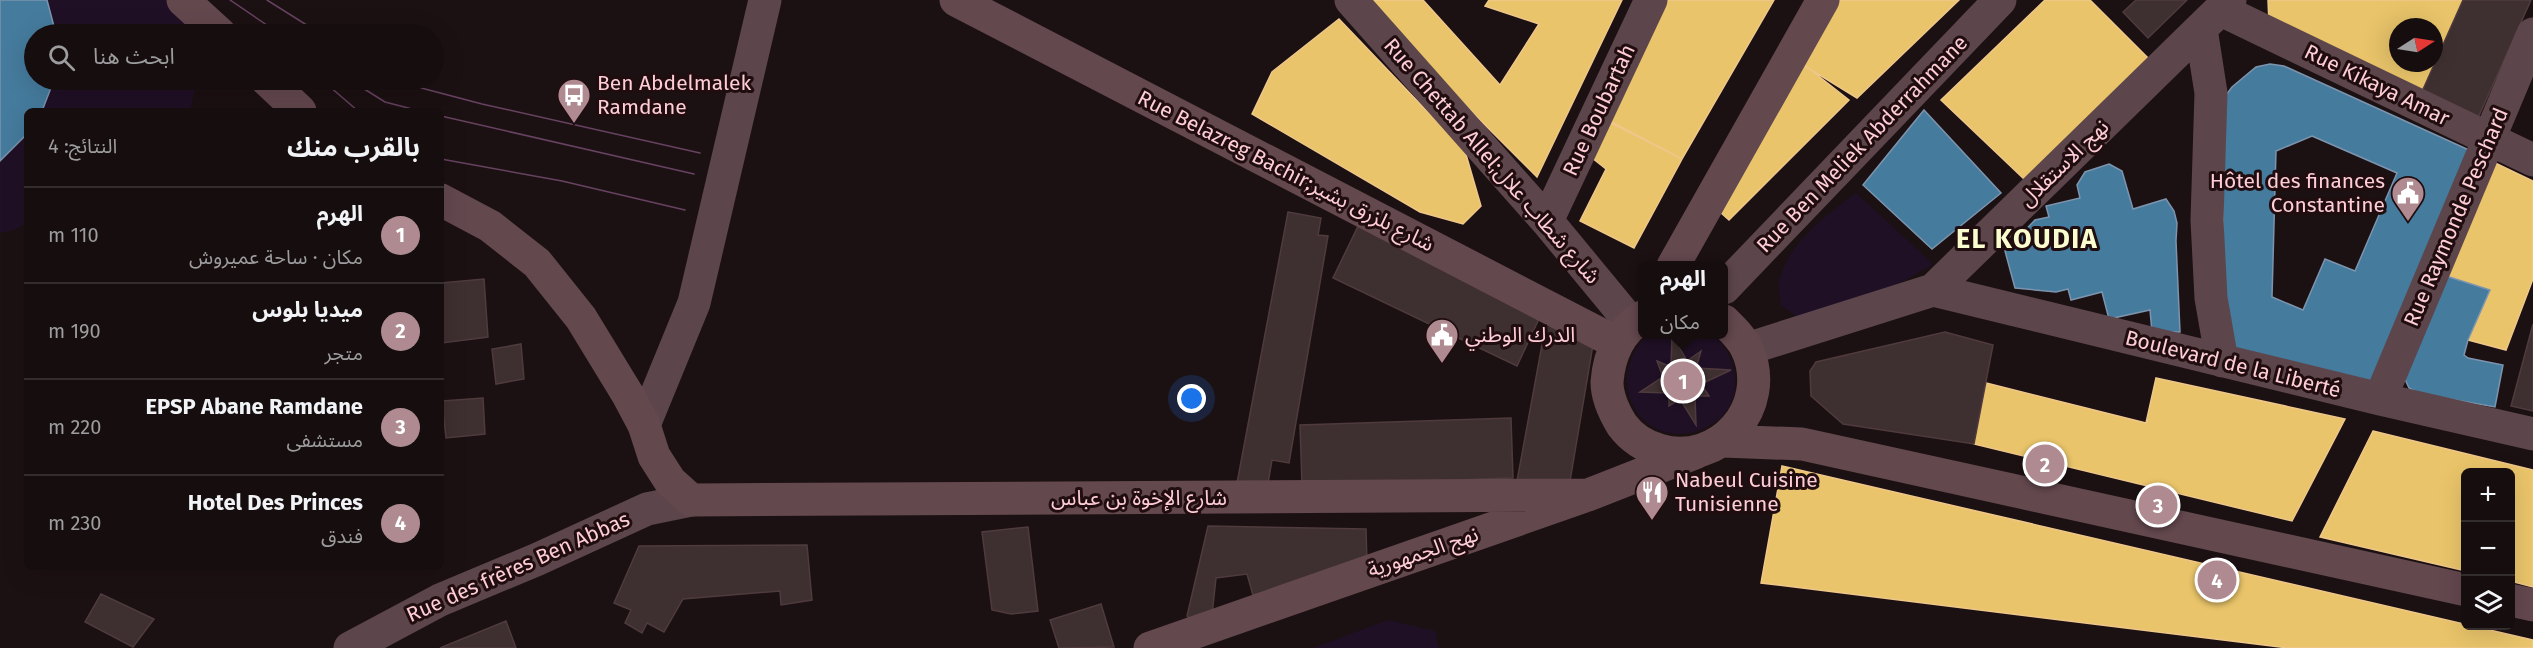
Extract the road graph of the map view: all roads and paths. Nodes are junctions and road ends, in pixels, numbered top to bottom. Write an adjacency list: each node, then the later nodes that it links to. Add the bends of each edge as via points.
1 (183, 0): 9 (street)
2 (765, 0): 25 (street, via 694,303)
3 (956, 0): 21 (street, Rue Belazreg Bachir;شارع بلزرق بشير)
4 (1351, 0): 16 (street, Rue Chettab Allel;شارع شطاب علال)
5 (1651, 0): 16 (street, Rue Boubartah)
6 (1823, 0): 17 (street)
7 (2000, 0): 18 (street, Rue Ben Meliek Abderrahmane)
8 (2217, 13): 13 (street, Rue Kikaya Amar); 19 (street, نهج الاستقلال); 23 (street, via 2207,220 2211,298)
9 (209, 24)
10 (2533, 34): 13 (street, Rue Raymonde Peschard)
11 (278, 90): 12 (street)
12 (297, 108)
13 (2488, 139): 14 (street, Rue Kikaya Amar); 24 (street, Rue Raymonde Peschard)
14 (2533, 160)
15 (444, 202): 25 (street, via 490,226 537,263 581,318)
16 (1547, 220): 21 (street, Rue Chettab Allel;شارع شطاب علال)
17 (1676, 261)
18 (1728, 284)
19 (1933, 290): 22 (street, نهج الاستقلال); 23 (street, Boulevard de la Liberté)
20 (1728, 325): 22 (street)
21 (1630, 328): 27 (street, via 1608,365 1607,390 1614,413 1628,433 1648,447 1672,454)
22 (1747, 349): 27 (street, via 1754,374 1752,400 1741,423)
23 (2222, 361): 24 (street, Boulevard de la Liberté)
24 (2380, 399): 26 (street, Boulevard de la Liberté)
25 (644, 425): 29 (street, via 654,456 670,482)
26 (2533, 435)
27 (1709, 447): 28 (street, نهج الجمهورية); 30 (street, via 1802,444)
28 (1588, 495): 29 (street, شارع الإخوة بن عباس); 34 (street, نهج الجمهورية)
29 (691, 500): 33 (street, Rue des frères Ben Abbas, via 647,509 440,600)
30 (2461, 589)
31 (2515, 601): 32 (street)
32 (2533, 605)
33 (350, 648)
34 (1150, 648)

